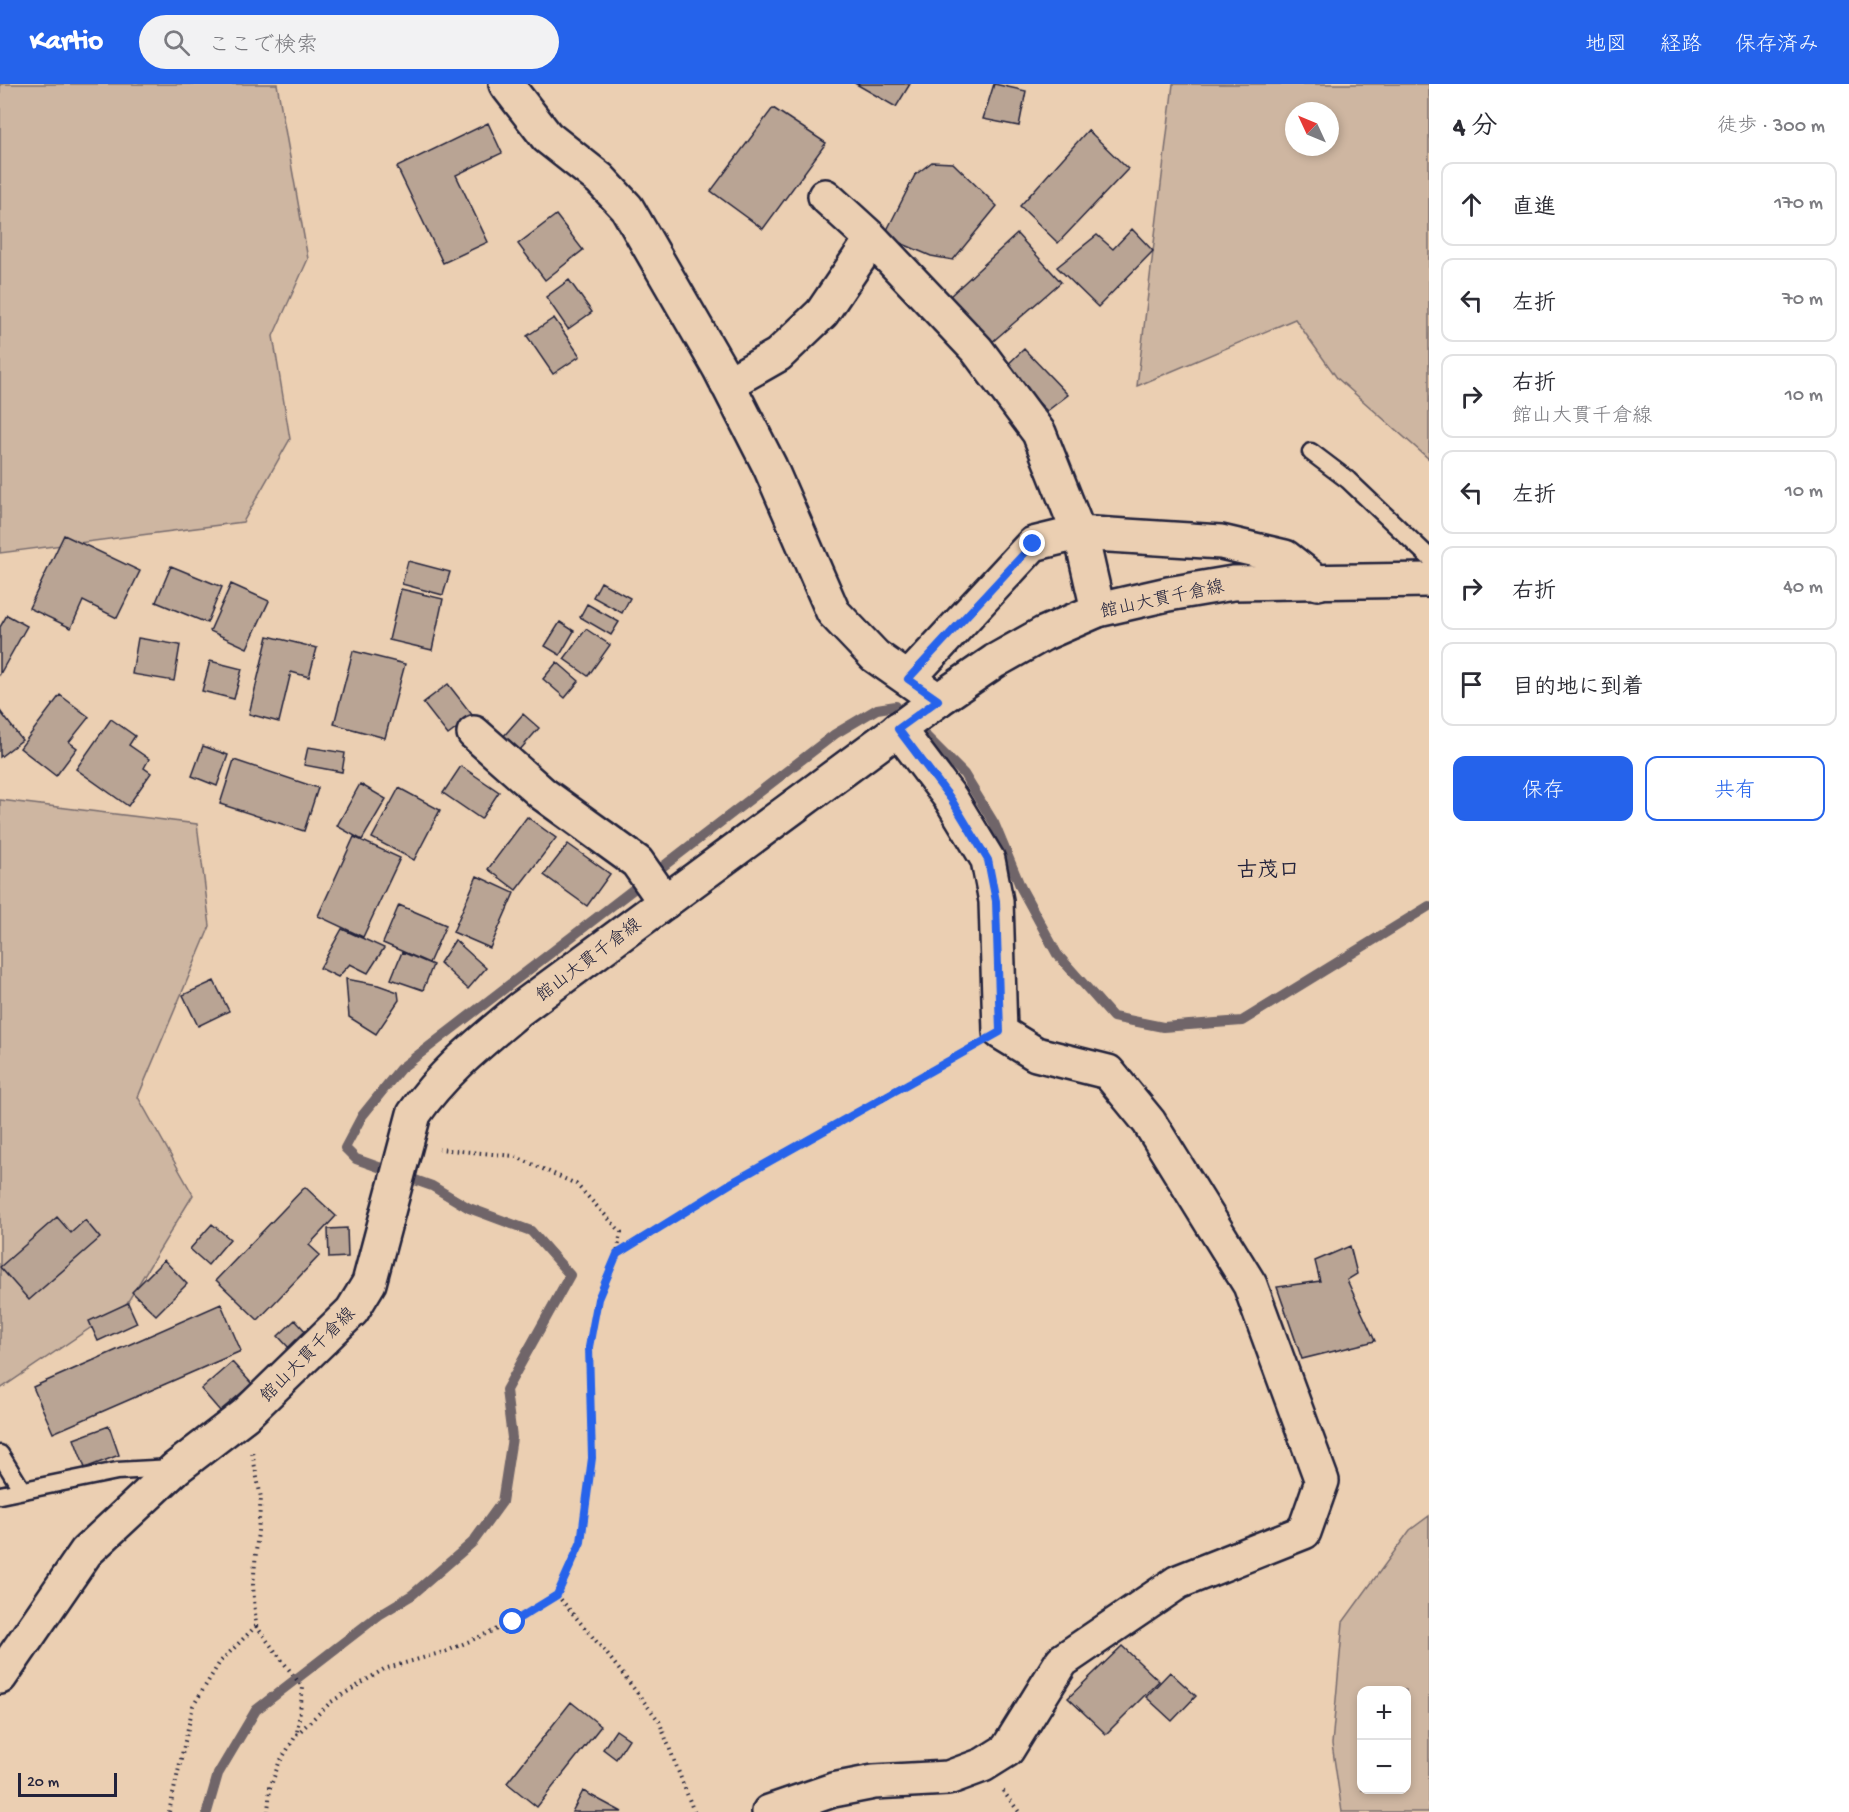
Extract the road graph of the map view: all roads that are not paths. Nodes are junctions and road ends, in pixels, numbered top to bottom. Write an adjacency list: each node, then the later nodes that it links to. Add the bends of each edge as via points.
1 (506, 84): 4 (street, via 547,137 600,179 627,208)
2 (825, 196): 3 (street)
3 (872, 239): 4 (street, via 822,313 778,355); 6 (street, via 977,350 1039,433)
4 (728, 384): 11 (street, via 770,467 833,612 875,656)
5 (1311, 452): 7 (lane, via 1348,480)
6 (1078, 533): 9 (street, via 1221,542 1285,556); 10 (street); 11 (street, via 1033,544)
7 (1429, 557)
8 (1429, 580): 9 (street, 館山大貫千倉線)
9 (1318, 583): 10 (street, 館山大貫千倉線, via 1233,583)
10 (1098, 610): 12 (street, 館山大貫千倉線, via 1043,634)
11 (908, 679): 12 (street)
12 (938, 700): 13 (street, 館山大貫千倉線)
13 (898, 729): 15 (street, 館山大貫千倉線); 21 (street, via 951,799 988,860 996,901 1000,1032 1036,1054 1108,1072 1149,1122 1250,1285 1322,1481 1304,1532 1178,1582 1062,1661 1007,1750 983,1765 948,1778 874,1782 833,1790)
14 (474, 733): 15 (street, via 543,794 638,862)
15 (665, 902): 17 (street, 館山大貫千倉線, via 520,1009 430,1091 414,1114 369,1283 352,1311 245,1415)
16 (0, 1454): 18 (lane)
17 (176, 1468): 18 (lane, via 117,1471); 20 (street, 館山大貫千倉線, via 86,1552)
18 (22, 1490): 19 (lane)
19 (0, 1495)
20 (0, 1677)
21 (770, 1812)

